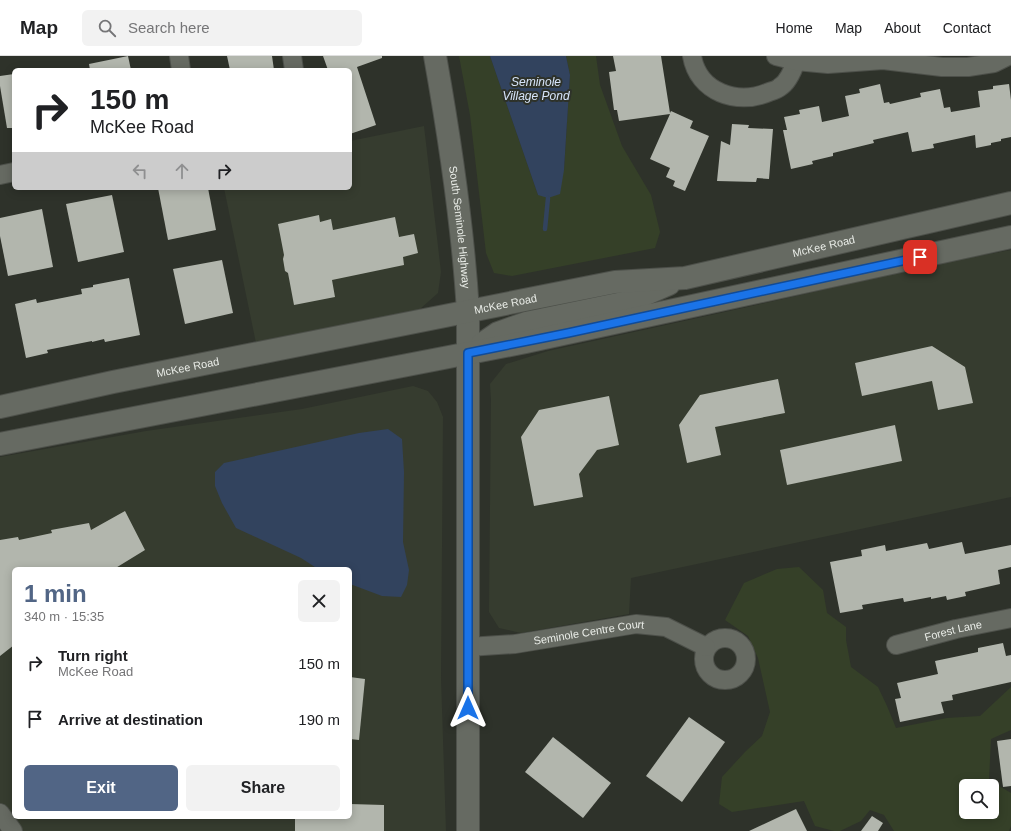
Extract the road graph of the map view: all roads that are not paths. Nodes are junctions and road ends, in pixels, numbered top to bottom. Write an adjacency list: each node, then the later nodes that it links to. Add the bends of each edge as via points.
1 (179, 56): 8 (street)
2 (292, 56): 9 (street)
3 (435, 56): 15 (main road, South Seminole Highway, via 454,174)
4 (692, 56): 7 (street, via 693,66 704,82 718,92 735,97 759,97 781,87 792,72)
5 (776, 56): 7 (street)
6 (1008, 56): 7 (street, via 994,62 968,67 942,67 883,60 828,64)
7 (796, 61)
8 (181, 68)
9 (294, 68)
10 (12, 172): 11 (street)
11 (0, 175)
12 (1011, 203): 14 (main road, McKee Road)
13 (1011, 237): 16 (main road, via 576,332)
14 (685, 278): 15 (main road, McKee Road, via 615,282); 16 (main road, via 628,302 526,323 498,333)
15 (468, 312): 16 (main road, South Seminole Highway); 17 (main road, McKee Road, via 120,380)
16 (468, 353): 18 (main road); 21 (main road, South Seminole Highway)
17 (0, 407)
18 (0, 444)
19 (1011, 618): 20 (street, Forest Lane)
20 (896, 645)
21 (468, 647): 22 (street, Seminole Centre Court, via 515,644 636,624 666,627); 25 (main road, South Seminole Highway)
22 (706, 647)
23 (0, 813): 24 (street)
24 (13, 831)
25 (468, 831)

